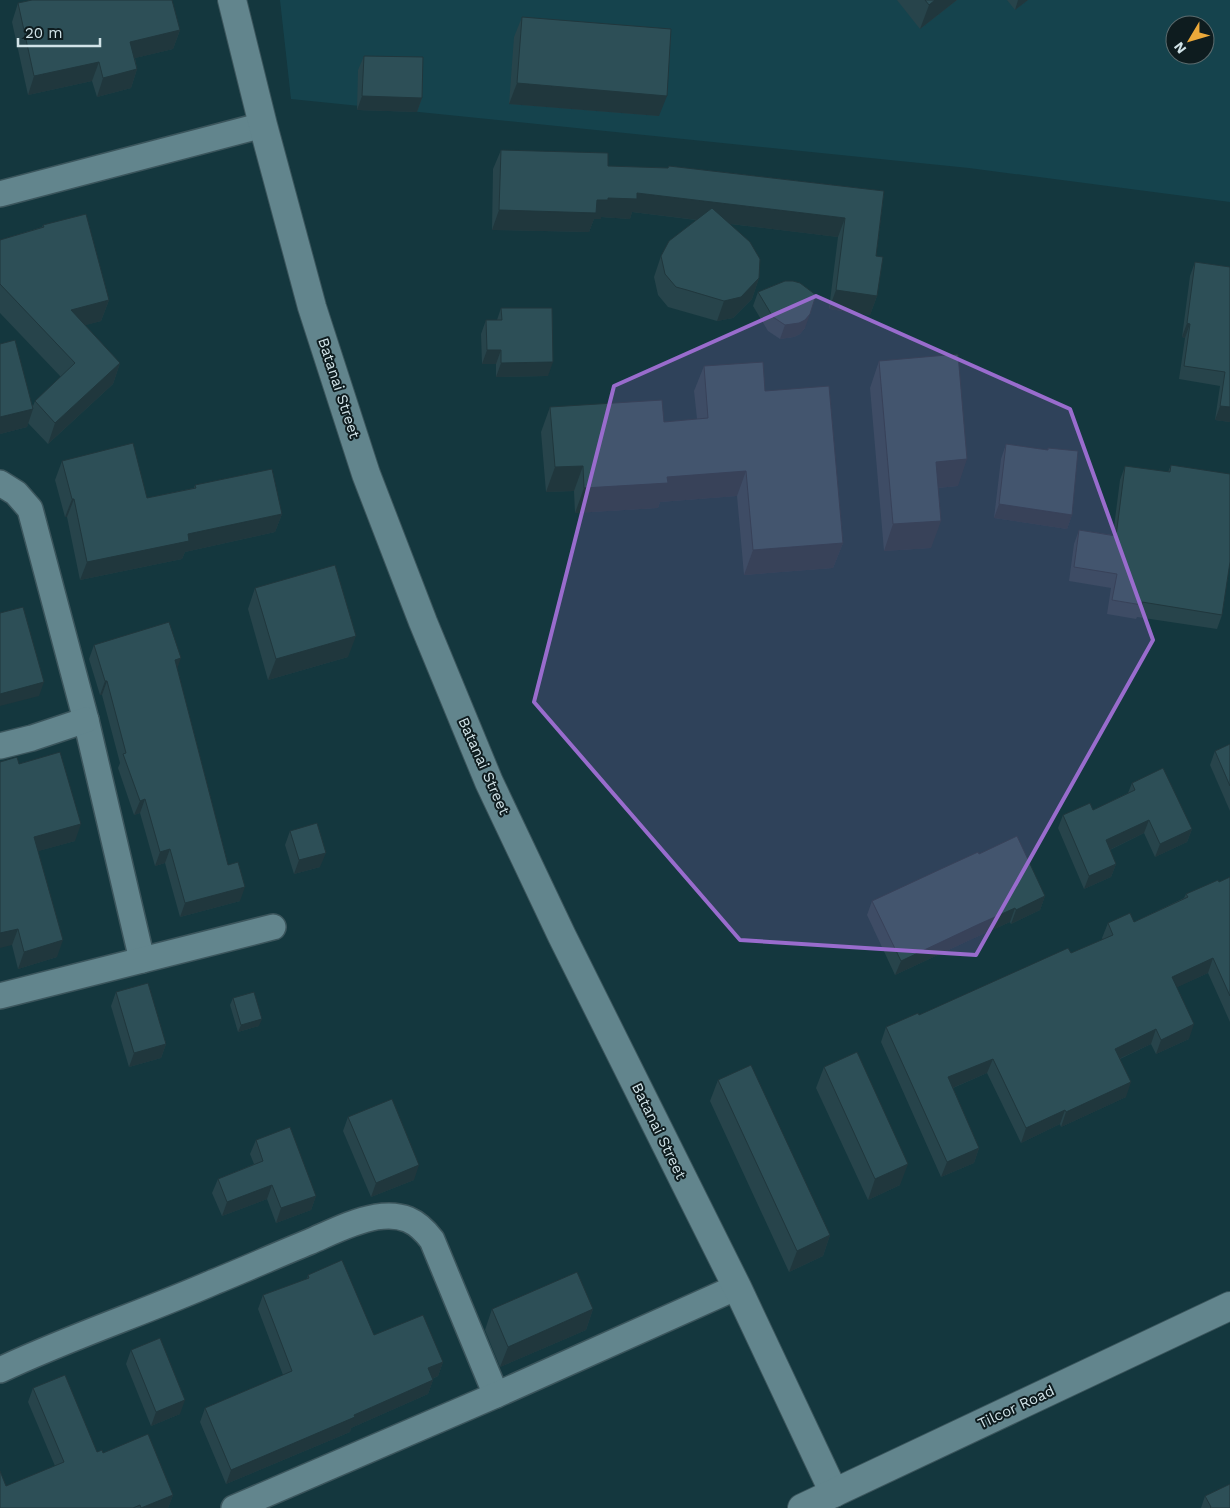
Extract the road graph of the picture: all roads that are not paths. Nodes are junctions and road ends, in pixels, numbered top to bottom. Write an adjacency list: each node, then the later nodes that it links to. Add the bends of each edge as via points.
1 (232, 0): 2 (street, Batanai Street)
2 (263, 126): 3 (street); 10 (street, Batanai Street, via 315,316 366,474 423,622 489,782)
3 (0, 194)
4 (0, 482): 5 (street, via 16,493 30,509)
5 (86, 720): 6 (street); 8 (street)
6 (0, 746)
7 (273, 927): 8 (street)
8 (142, 960): 9 (street)
9 (0, 996)
10 (737, 1287): 13 (street); 14 (street, Batanai Street)
11 (1230, 1306): 14 (street, Tilcor Road)
12 (0, 1370): 13 (street, via 343,1227 392,1217 411,1219 432,1240)
13 (496, 1395): 15 (street)
14 (834, 1493): 16 (street, Tilcor Road)
15 (234, 1508)
16 (802, 1508)

